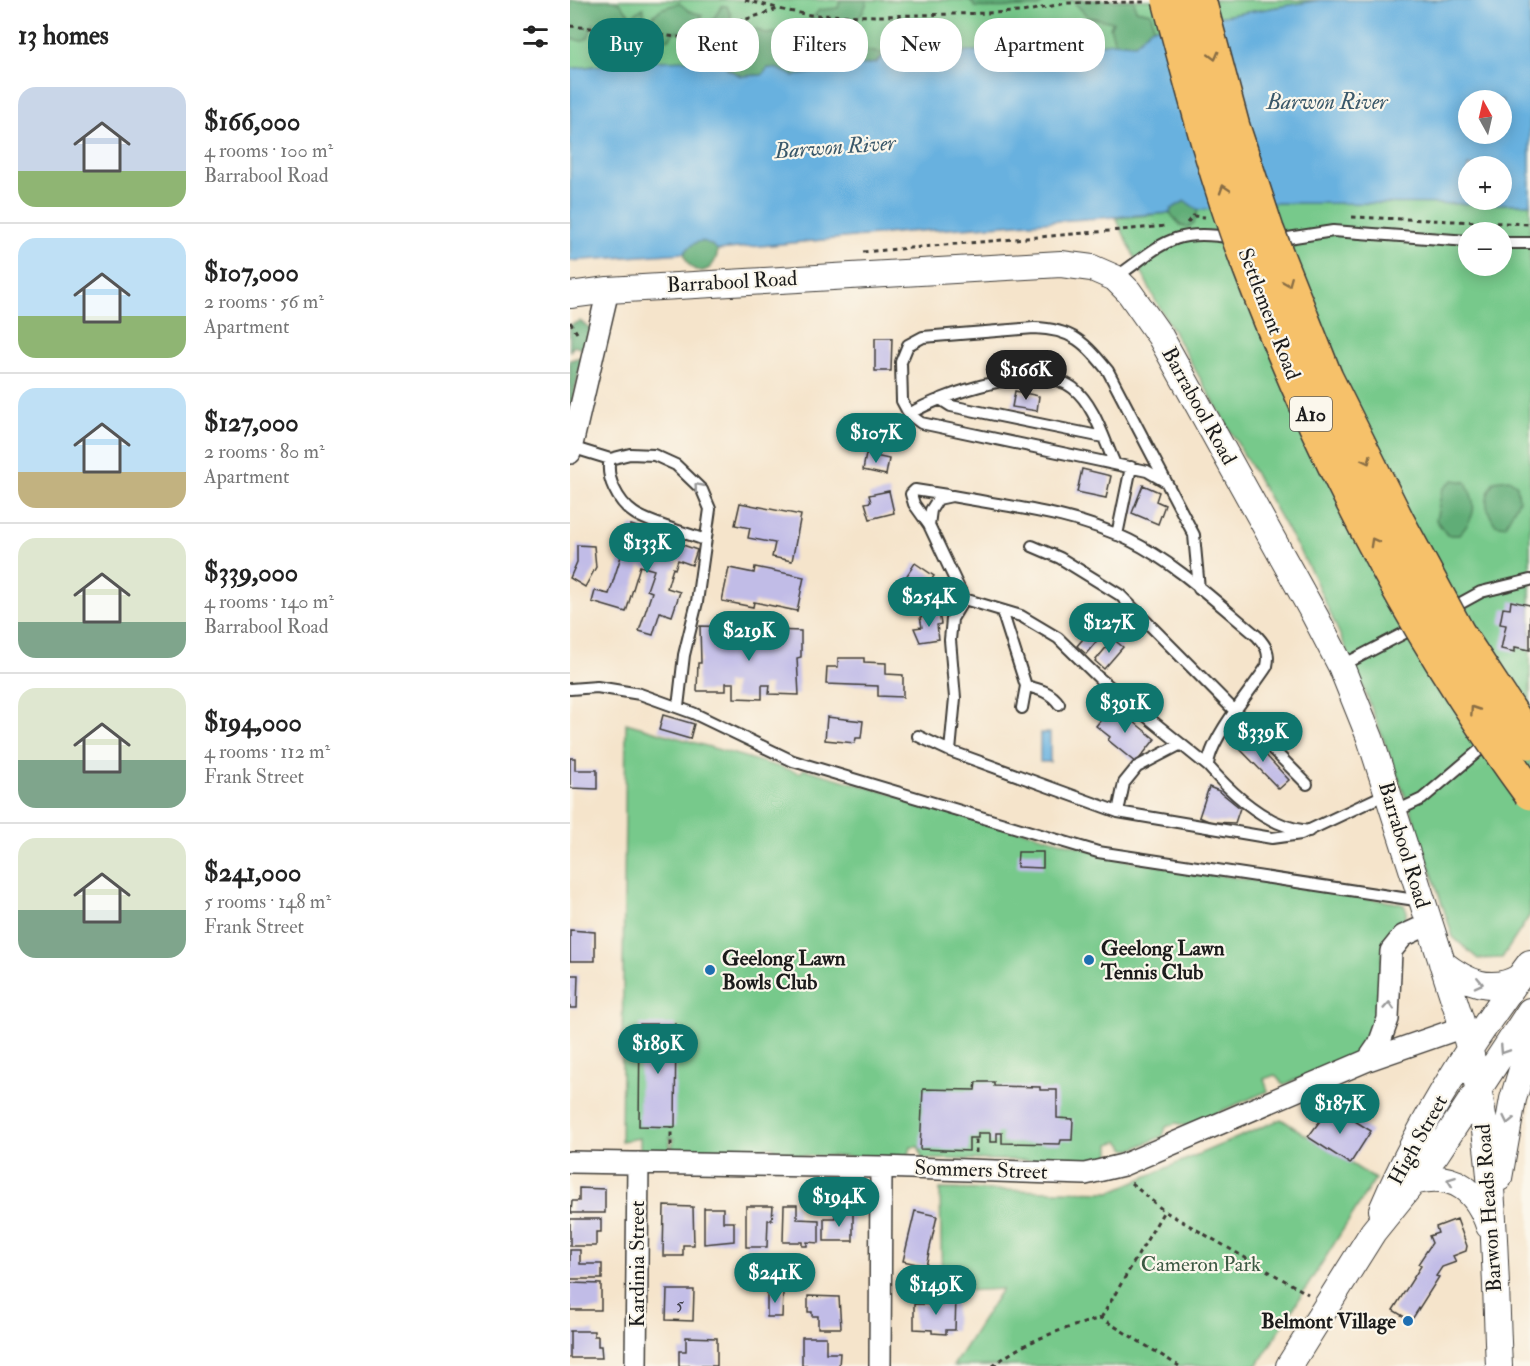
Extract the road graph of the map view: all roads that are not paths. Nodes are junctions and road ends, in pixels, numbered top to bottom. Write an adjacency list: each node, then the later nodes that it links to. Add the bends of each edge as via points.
1 (1199, 0): 33 (highway, Settlement Road / A10, one-way to 33, bridge, via 1233,127 1267,230 1326,378 1458,633)
2 (1160, 1): 39 (highway, Settlement Road / A10, one-way to 2, bridge, via 1430,644 1363,523 1298,387 1243,248)
3 (1458, 240): 6 (lane, via 1333,231 1257,243 1203,233 1176,237)
4 (1512, 243): 5 (lane)
5 (1530, 243)
6 (1115, 278): 7 (street, Barrabool Road, via 1092,268 1061,264); 26 (street, Barrabool Road, via 1160,336)
7 (608, 290): 8 (street, Barrabool Road); 12 (street)
8 (570, 295)
9 (940, 399): 10 (lane); 11 (lane, via 951,406); 11 (lane, via 1006,379 1032,376 1071,386 1085,401)
10 (909, 414): 14 (lane, via 921,423); 16 (lane, via 902,401 901,372 908,345 923,337 1052,328 1071,334 1108,371)
11 (1102, 437): 14 (lane)
12 (571, 450): 13 (lane)
13 (610, 459): 20 (lane, via 607,470 613,484 634,514); 20 (lane, one-way to 13, via 710,509 702,490 676,465 654,455 630,454)
14 (1115, 464): 15 (lane)
15 (1131, 468): 16 (lane, via 1155,474); 19 (lane)
16 (1166, 482): 23 (lane, via 1194,536)
17 (952, 496): 18 (lane, via 938,499 931,510); 18 (lane, via 915,490 911,494); 19 (lane, via 1043,514)
18 (929, 525): 24 (lane)
19 (1117, 535): 23 (lane, via 1156,556)
20 (705, 540): 30 (lane)
21 (1032, 546): 32 (lane, via 1060,558 1120,595)
22 (1530, 580): 26 (lane, via 1481,592)
23 (1199, 588): 32 (lane, via 1266,646 1267,666)
24 (964, 599): 25 (lane); 36 (lane, via 952,619 950,640 955,698)
25 (1002, 610): 27 (lane); 35 (lane, via 1021,616 1058,638 1099,678)
26 (1341, 666): 40 (street, Barrabool Road)
27 (1026, 686): 29 (lane, via 1040,689); 31 (lane)
28 (570, 689): 30 (lane, via 597,687 639,694)
29 (1059, 704)
30 (678, 707): 43 (lane, via 793,761 1098,852)
31 (1022, 708)
32 (1237, 712): 37 (lane); 38 (lane)
33 (1526, 728): 40 (lane, via 1422,799)
34 (918, 736): 36 (lane)
35 (1181, 744): 37 (lane); 41 (lane, via 1137,767 1124,783)
36 (950, 751): 41 (lane)
37 (1208, 766): 42 (lane, via 1273,823)
38 (1307, 784)
39 (1530, 793)
40 (1391, 802): 42 (lane); 43 (street, Barrabool Road)
41 (1118, 812): 42 (lane, via 1272,838)
42 (1309, 831)
43 (1425, 913): 44 (street, Barrabool Road); 49 (street, one-way to 43, via 1388,1019 1393,948)
44 (1442, 963): 45 (street, one-way to 45, via 1482,985 1504,984); 47 (street, Barrabool Road)
45 (1525, 970): 47 (street, High Street)
46 (1530, 1011): 50 (street, High Street, one-way to 50)
47 (1466, 1039): 49 (street, Sommers Street); 50 (street, Barwon Heads Road); 55 (street, High Street)
48 (1530, 1043): 56 (street, one-way to 56, via 1503,1146)
49 (1368, 1060): 53 (street, Sommers Street, via 1099,1172)
50 (1479, 1089): 54 (street, High Street); 56 (street, Barwon Heads Road)
51 (570, 1161): 52 (street, Sommers Street)
52 (638, 1162): 53 (street, Sommers Street); 57 (street, Kardinia Street)
53 (881, 1167): 58 (street)
54 (1417, 1181): 55 (street, High Street); 56 (street, one-way to 54, via 1484,1213 1459,1183 1443,1178)
55 (1373, 1232): 59 (street, High Street)
56 (1493, 1241): 60 (street, Barwon Heads Road)
57 (636, 1366)
58 (880, 1366)
59 (1289, 1366)
60 (1499, 1366)

